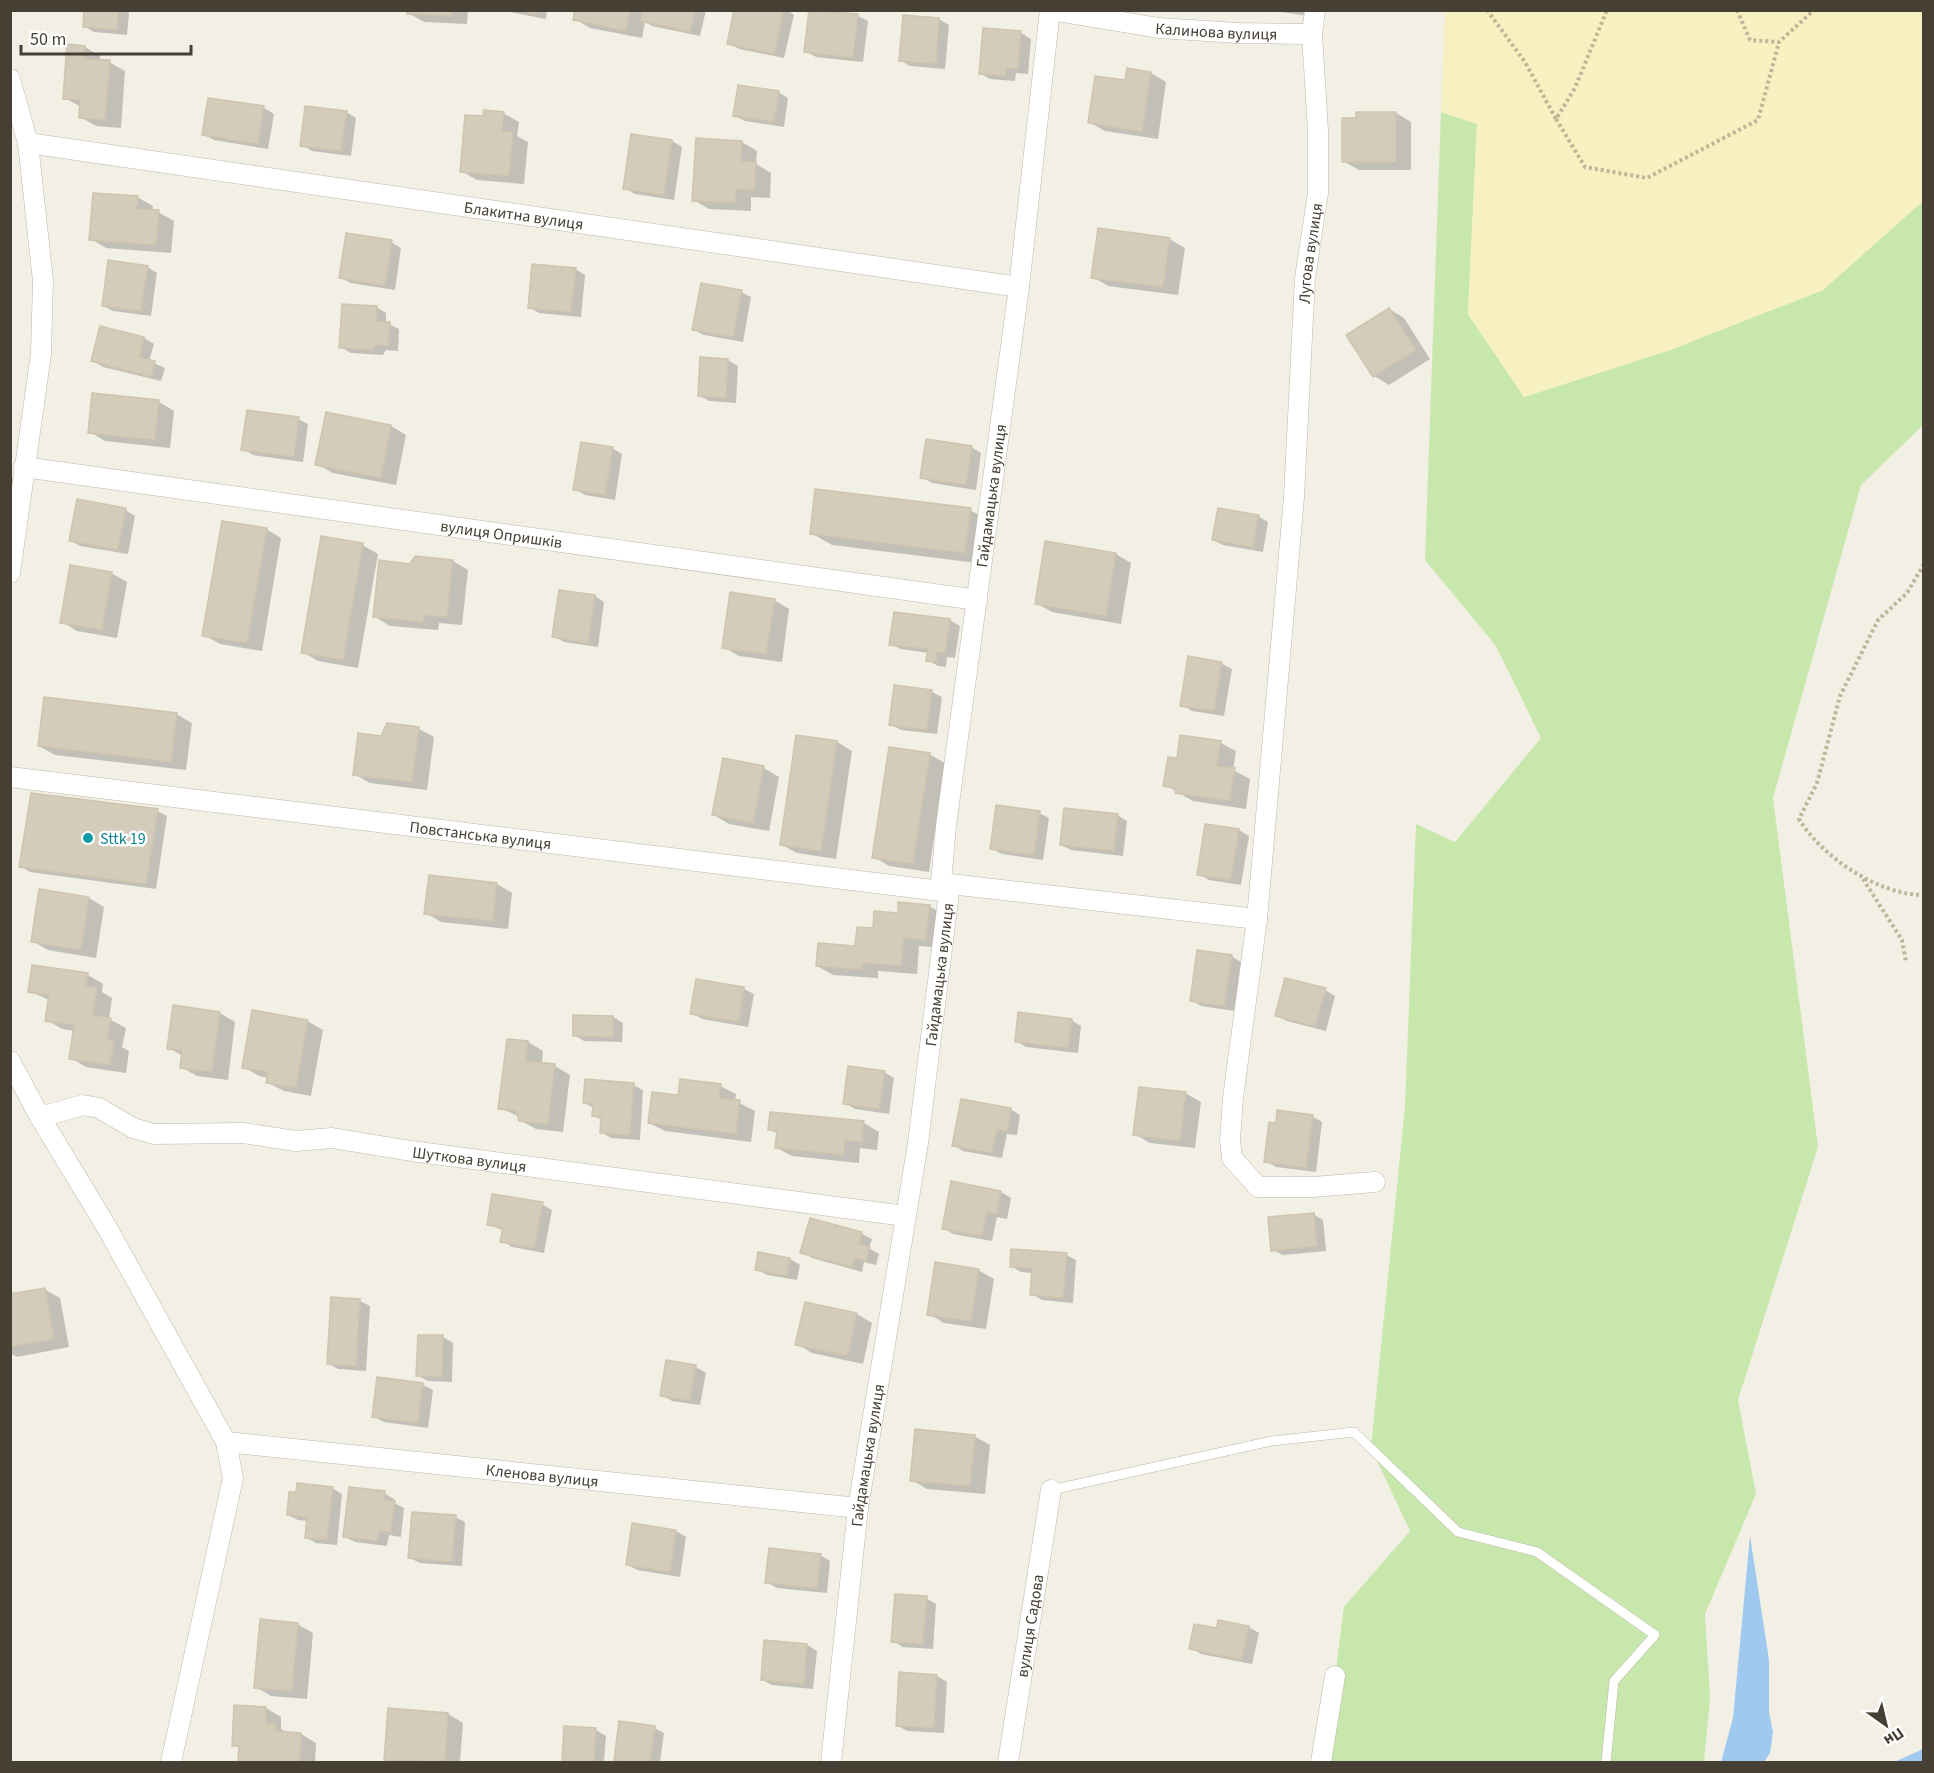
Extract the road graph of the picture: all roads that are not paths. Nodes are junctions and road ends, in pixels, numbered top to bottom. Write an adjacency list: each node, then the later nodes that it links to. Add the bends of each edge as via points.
1 (1315, 10): 3 (street, Лугова вулиця)
2 (1050, 11): 3 (street, Калинова вулиця, via 1159,28); 6 (street, Гайдамацька вулиця)
3 (1312, 34): 12 (street, Лугова вулиця, via 1318,193 1305,278 1294,497)
4 (10, 79): 5 (street)
5 (28, 143): 6 (street, Блакитна вулиця); 7 (street, via 43,281 40,354)
6 (1020, 287): 9 (street, Гайдамацька вулиця)
7 (24, 467): 8 (street); 9 (street, вулиця Опришків)
8 (10, 573)
9 (977, 600): 11 (street, Гайдамацька вулиця, via 946,826)
10 (10, 777): 11 (street, Повстанська вулиця)
11 (945, 888): 12 (street, Повстанська вулиця); 16 (street, Гайдамацька вулиця, via 918,1143)
12 (1257, 919): 15 (street, Лугова вулиця, via 1233,1098 1232,1158 1258,1187)
13 (10, 1061): 14 (street)
14 (40, 1117): 16 (street, Шуткова вулиця, via 83,1105 99,1108 133,1128 154,1134 243,1133 296,1141 332,1138); 17 (street, via 106,1226)
15 (1375, 1182)
16 (905, 1216): 19 (street, Гайдамацька вулиця)
17 (226, 1442): 19 (street, Кленова вулиця); 21 (street, via 233,1478)
18 (1051, 1490): 23 (street, вулиця Садова); 25 (lane, via 1272,1441 1354,1432 1458,1532 1538,1552 1655,1635 1614,1681)
19 (858, 1508): 22 (street, Гайдамацька вулиця)
20 (1335, 1676): 24 (street)
21 (171, 1762)
22 (831, 1762)
23 (1008, 1762)
24 (1321, 1762)
25 (1606, 1762)

